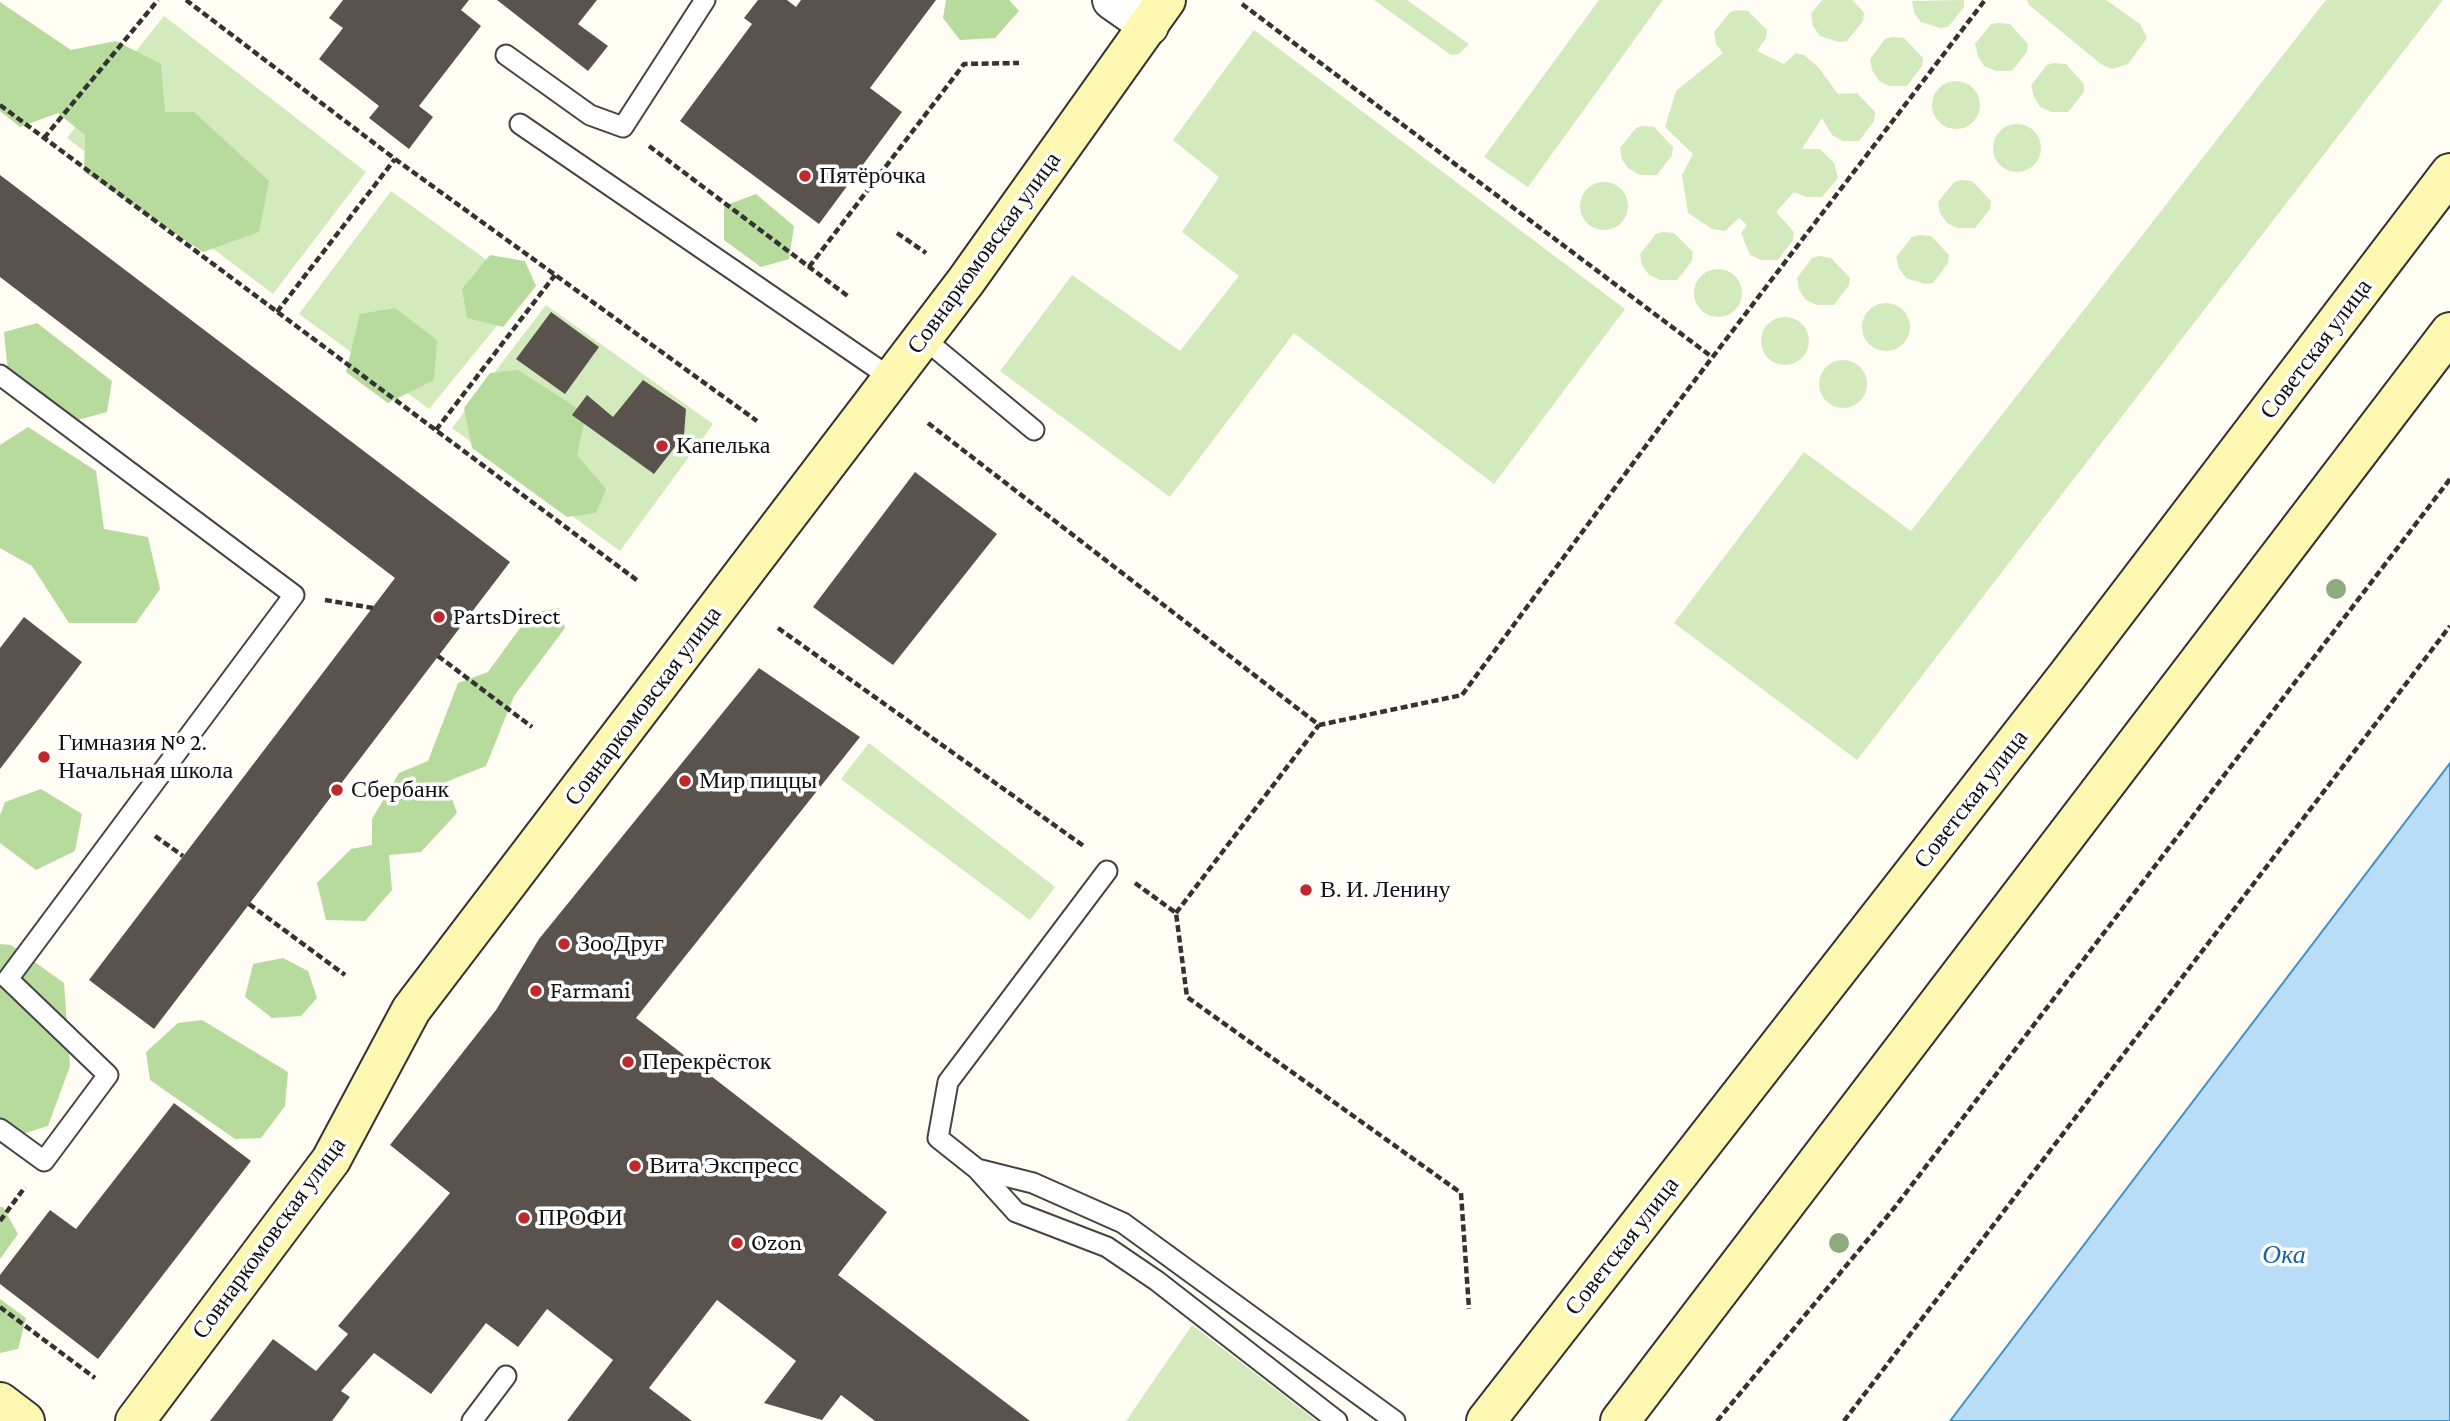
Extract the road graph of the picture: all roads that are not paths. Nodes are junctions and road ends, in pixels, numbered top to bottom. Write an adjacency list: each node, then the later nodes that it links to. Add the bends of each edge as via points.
1 (705, 0): 4 (lane, via 623,127 590,115)
2 (1112, 0): 3 (street)
3 (1157, 13): 8 (main road, Совнаркомовская улица)
4 (506, 55)
5 (520, 124): 10 (lane)
6 (2450, 173): 22 (main road, Советская улица, via 2059,687)
7 (2450, 332): 23 (main road)
8 (922, 337): 10 (main road, Совнаркомовская улица); 11 (lane)
9 (0, 375): 13 (lane, via 293,595 8,979 108,1075 44,1161)
10 (891, 378): 18 (main road, Совнаркомовская улица, via 411,1010 331,1160)
11 (1034, 430)
12 (1107, 871): 14 (lane, via 948,1082 938,1138)
13 (0, 1129)
14 (977, 1169): 20 (lane, via 1016,1212 1107,1247); 21 (lane, via 1033,1183 1123,1223)
15 (506, 1376): 19 (lane)
16 (0, 1402): 17 (main road)
17 (25, 1421)
18 (135, 1421)
19 (472, 1421)
20 (1337, 1421)
21 (1395, 1421)
22 (1486, 1421)
23 (1620, 1421)

